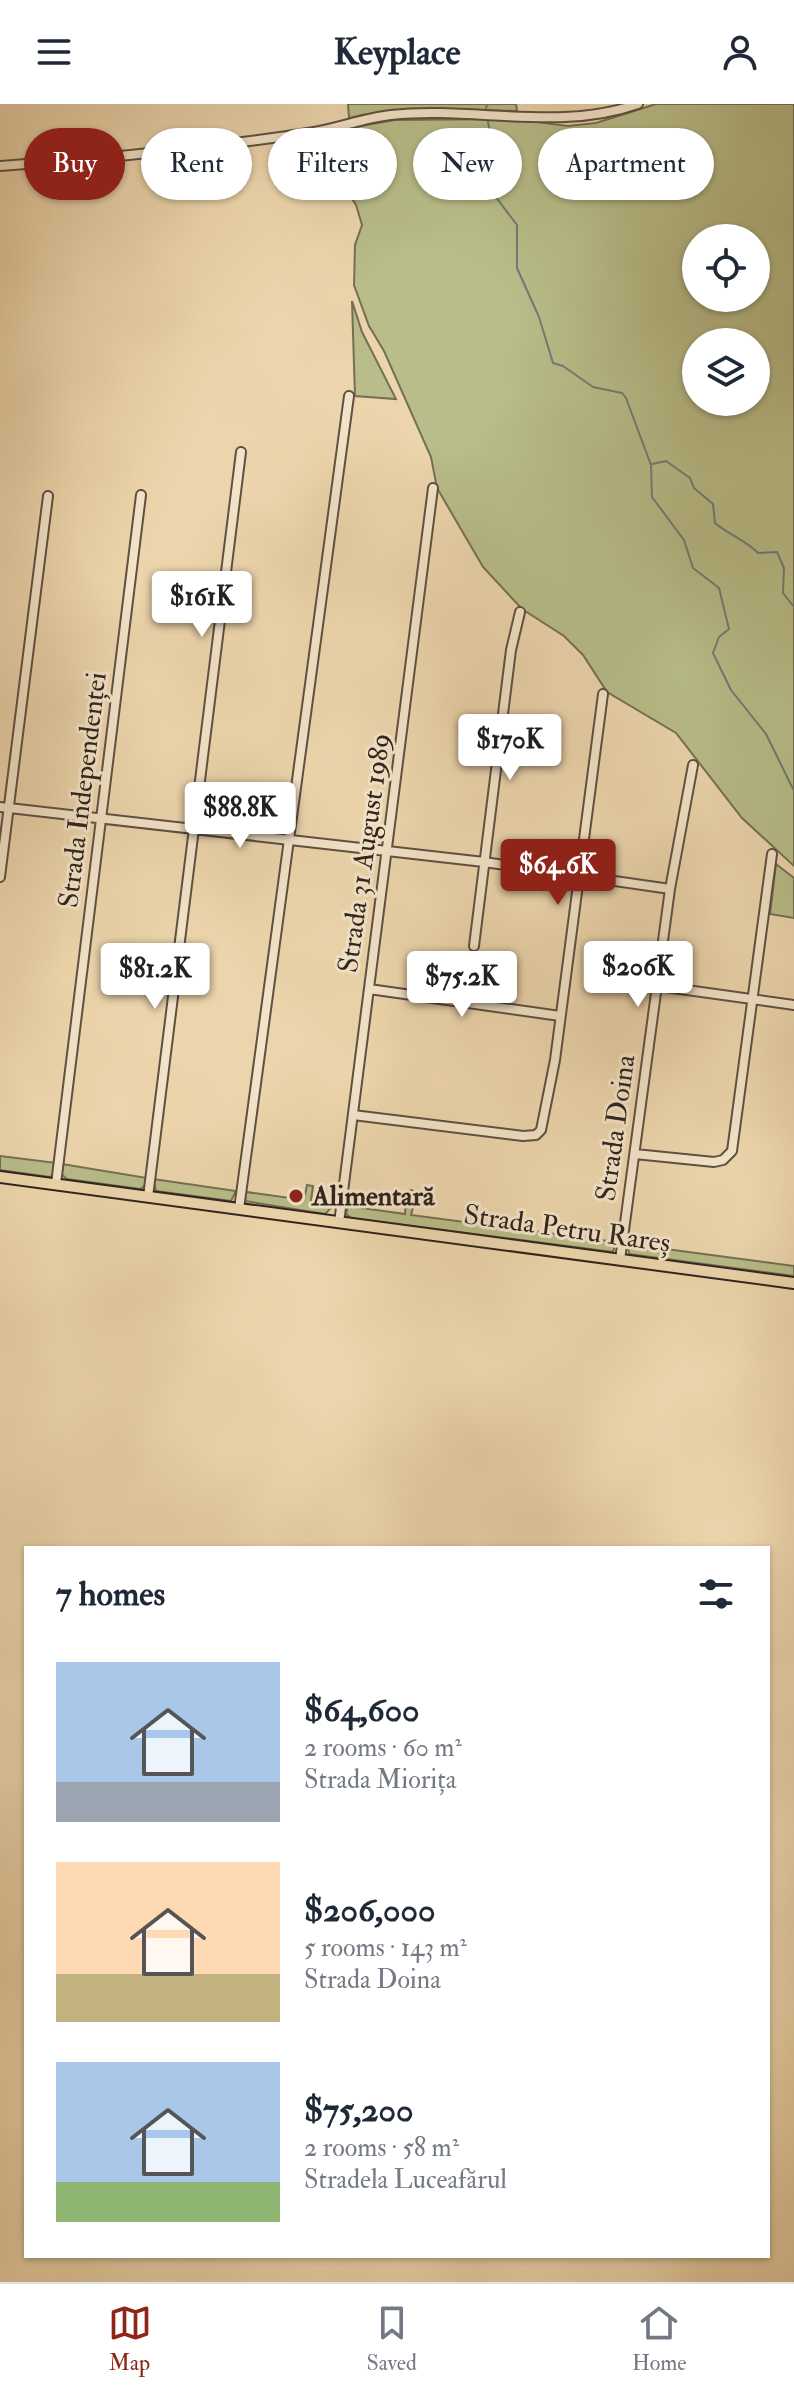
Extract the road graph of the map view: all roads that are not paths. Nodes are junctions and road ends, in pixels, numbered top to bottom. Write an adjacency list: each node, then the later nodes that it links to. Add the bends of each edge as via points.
1 (638, 104): 2 (street, via 574,119 394,115 240,142)
2 (0, 166)
3 (349, 396): 14 (street)
4 (241, 452): 13 (street)
5 (433, 488): 15 (street, Strada 31 August 1989)
6 (141, 495): 12 (street, Strada Independenței)
7 (48, 496): 11 (street)
8 (520, 612): 17 (street)
9 (603, 694): 18 (street)
10 (693, 765): 20 (street, Strada Doina)
11 (5, 807): 12 (street); 19 (street)
12 (102, 819): 13 (street); 30 (street, Strada Independenței)
13 (195, 829): 14 (street); 31 (street)
14 (291, 840): 15 (street); 32 (street)
15 (387, 851): 17 (street); 23 (street, Strada 31 August 1989)
16 (772, 854): 24 (street)
17 (484, 862): 18 (street); 21 (street)
18 (579, 876): 20 (street); 26 (street)
19 (0, 877)
20 (670, 889): 22 (street, Strada Doina)
21 (474, 946)
22 (658, 986): 24 (street); 28 (street, Strada Doina)
23 (369, 989): 26 (street); 27 (street, Strada 31 August 1989)
24 (753, 999): 25 (street); 28 (street, via 730,1154 714,1162)
25 (794, 1005)
26 (560, 1016): 27 (street, via 548,1107 538,1133 523,1136)
27 (353, 1115): 33 (street, Strada 31 August 1989)
28 (635, 1154): 34 (street, Strada Doina)
29 (0, 1177): 30 (main road, Strada Petru Rareș)
30 (56, 1184): 31 (main road, Strada Petru Rareș)
31 (148, 1197): 32 (main road, Strada Petru Rareș)
32 (239, 1209): 33 (main road, Strada Petru Rareș)
33 (339, 1223): 34 (main road, Strada Petru Rareș)
34 (620, 1260): 35 (main road, Strada Petru Rareș)
35 (794, 1283)

